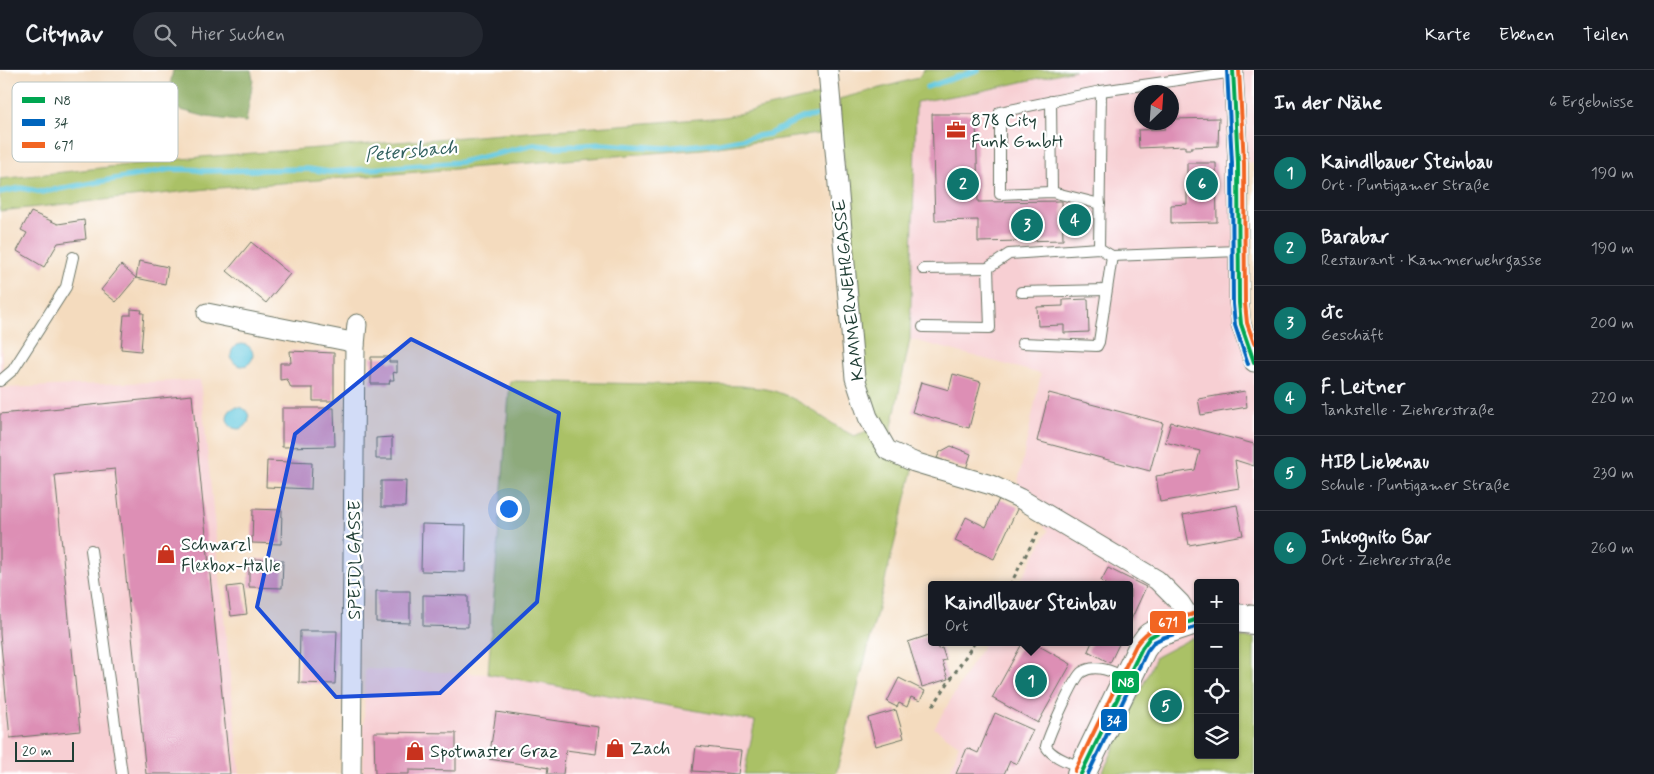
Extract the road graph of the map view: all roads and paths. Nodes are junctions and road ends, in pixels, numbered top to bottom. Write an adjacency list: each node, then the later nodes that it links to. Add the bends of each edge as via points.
1 (828, 70): 22 (street, KAMMERWEHRGASSE, via 855,378 878,437 887,450 914,462 991,485)
2 (1233, 71): 3 (lane); 8 (street)
3 (1101, 91): 4 (lane); 6 (lane)
4 (1051, 101): 5 (lane); 5 (lane, via 1000,112 1000,194)
5 (1052, 192): 6 (lane)
6 (1100, 204): 7 (lane)
7 (1099, 248): 9 (lane); 11 (lane, via 1009,254)
8 (1238, 252): 9 (lane); 20 (street, via 1241,324)
9 (1112, 256): 13 (lane)
10 (74, 258): 21 (lane, via 66,287 13,370)
11 (988, 268): 12 (lane); 17 (lane, via 990,328)
12 (923, 269)
13 (1106, 290): 14 (lane); 18 (lane, via 1097,346)
14 (1021, 292)
15 (207, 313): 19 (street)
16 (356, 324): 19 (street, SPEIDLGASSE)
17 (923, 327)
18 (1022, 343)
19 (355, 345): 34 (street, SPEIDLGASSE)
20 (1254, 362)
21 (0, 382)
22 (1046, 514): 24 (path); 26 (street, KAMMERWEHRGASSE, via 1157,580)
23 (91, 550): 33 (lane)
24 (1012, 581)
25 (1239, 618): 28 (main road)
26 (1194, 619)
27 (1194, 620): 30 (main road, via 1150,637)
28 (1254, 620)
29 (972, 646): 31 (path)
30 (1127, 678): 32 (main road); 32 (lane, via 1099,668 1087,669 1077,677 1046,746)
31 (933, 706)
32 (1083, 771)
33 (122, 774)
34 (351, 774)

